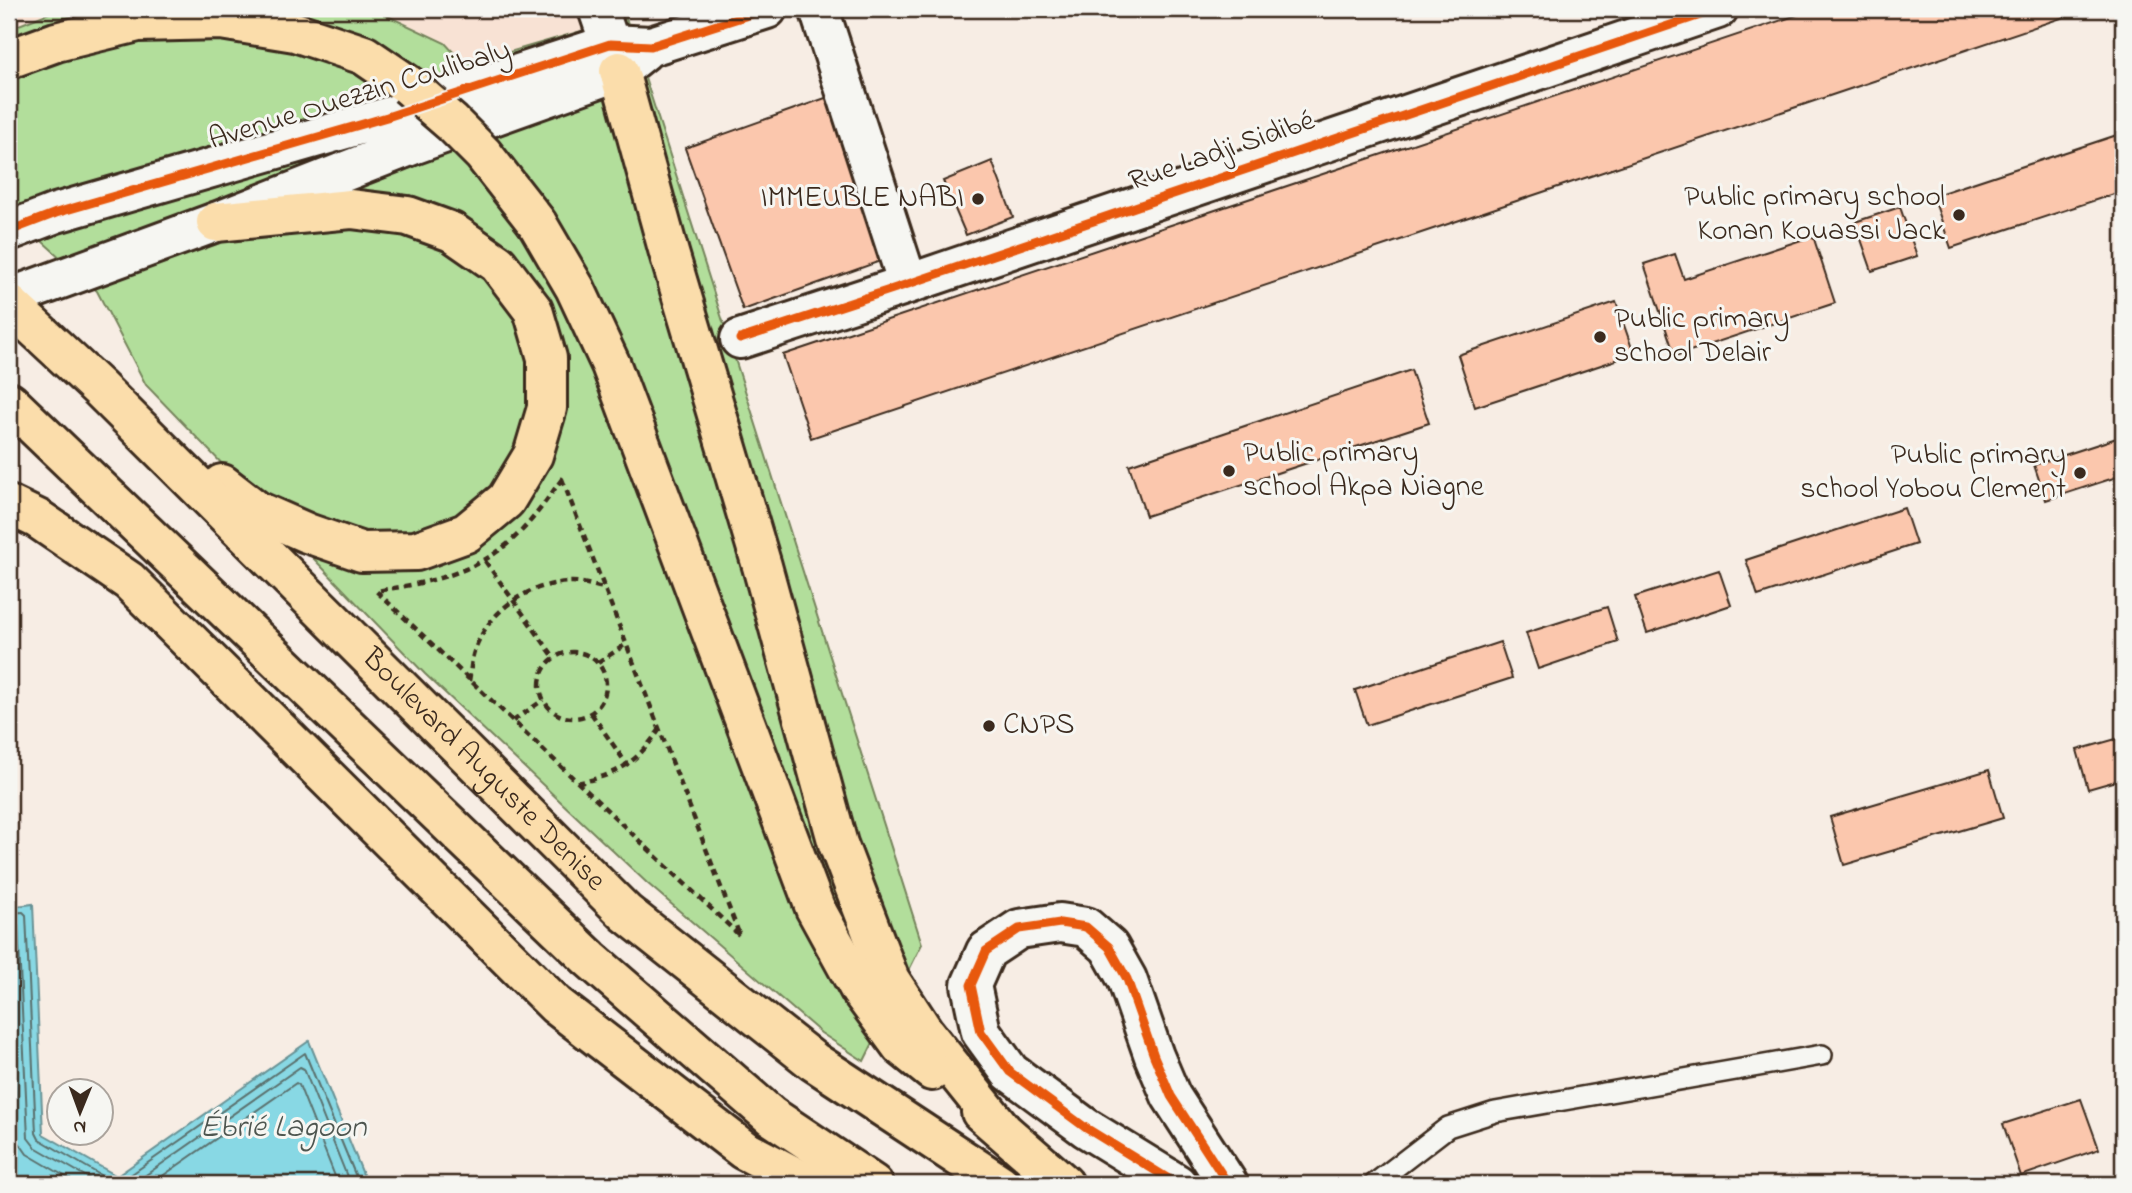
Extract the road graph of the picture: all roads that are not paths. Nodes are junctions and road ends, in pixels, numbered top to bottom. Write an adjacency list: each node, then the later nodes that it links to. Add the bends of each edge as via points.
1 (598, 9): 5 (street)
2 (767, 9): 5 (street, Avenue Ouezzin Coulibaly)
3 (819, 9): 9 (street)
4 (1718, 9): 9 (street, Rue Ladji Sidibé)
5 (615, 58): 7 (street, Avenue Ouezzin Coulibaly, via 415,144); 8 (street, Avenue Ouezzin Coulibaly, via 387,117 69,209); 17 (highway, via 838,844 890,980 924,1032)
6 (9, 59): 17 (highway, bridge, via 138,22 221,20 295,32 364,55 408,85 483,154 537,223 575,288 611,365 815,908 860,990 901,1046)
7 (216, 222): 10 (street, Avenue Ouezzin Coulibaly); 13 (highway, via 351,209 408,216 452,232 498,264 533,310 547,358 547,408 533,455 475,547 362,552 307,534 257,511)
8 (9, 231)
9 (908, 284): 12 (street, Rue Ladji Sidibé)
10 (9, 298)
11 (9, 304): 13 (highway, Boulevard Auguste Denise)
12 (740, 339)
13 (99, 388): 20 (highway, Boulevard Auguste Denise, via 626,913 813,1061)
14 (9, 402): 19 (highway, Boulevard Auguste Denise, via 590,960 771,1116)
15 (9, 505): 18 (highway, via 38,519 129,581 556,1004 744,1150)
16 (1822, 1055): 24 (lane, via 1495,1112 1448,1127)
17 (1000, 1127): 21 (highway)
18 (809, 1184)
19 (873, 1184)
20 (1000, 1184)
21 (1064, 1184)
22 (1177, 1184): 23 (street, via 1086,1128 1010,1072 981,1032 971,985 986,951 1019,929 1060,923 1086,927 1109,947 1127,979 1171,1096)
23 (1228, 1184)
24 (1374, 1184)

